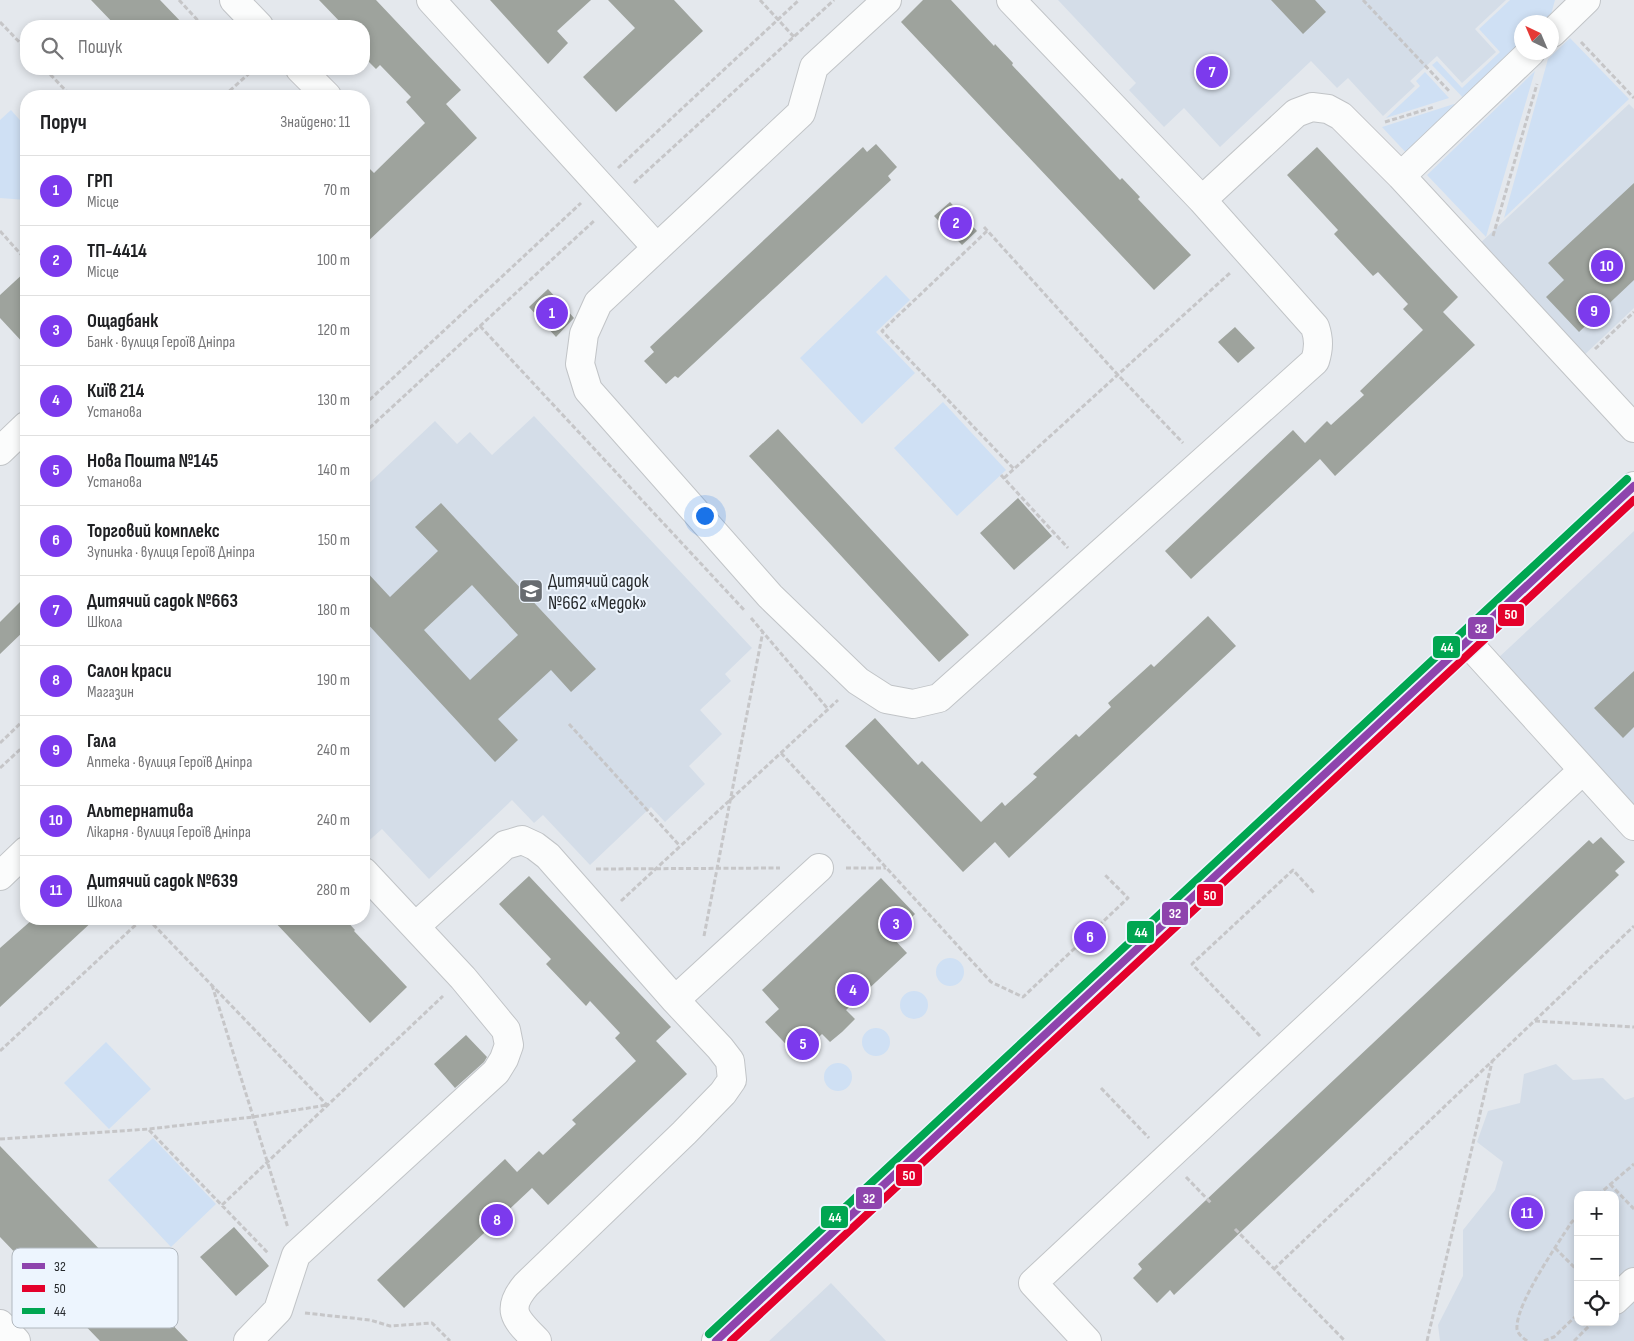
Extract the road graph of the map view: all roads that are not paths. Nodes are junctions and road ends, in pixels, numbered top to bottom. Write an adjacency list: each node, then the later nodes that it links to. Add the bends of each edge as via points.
1 (234, 0): 6 (main road)
2 (431, 0): 13 (main road)
3 (887, 0): 13 (main road, via 814,66 801,113)
4 (1011, 0): 12 (main road)
5 (1586, 0): 7 (main road)
6 (253, 20)
7 (1559, 26)
8 (1521, 60): 11 (main road, via 1463,105)
9 (306, 75): 10 (main road)
10 (321, 90)
11 (1401, 176): 12 (main road, via 1341,116 1328,108 1312,107 1296,113); 14 (main road)
12 (1202, 200): 13 (main road, via 1315,327 1319,338 1315,361 938,698 913,704 886,699 858,681 770,596 588,390 580,364 584,334 598,303)
13 (657, 248)
14 (1634, 428)
15 (20, 432): 16 (main road)
16 (0, 452)
17 (1634, 486): 18 (main road)
18 (1467, 642): 19 (main road); 33 (main road)
19 (1582, 770): 20 (main road); 34 (main road, via 1034,1283)
20 (1634, 826)
21 (20, 857): 23 (main road)
22 (819, 868): 26 (main road)
23 (0, 876)
24 (370, 878): 25 (main road)
25 (416, 926): 26 (main road, via 505,845 522,840 548,856); 31 (main road, via 506,1030 509,1045 504,1059 496,1072 293,1265 278,1310)
26 (675, 1000): 32 (main road, via 730,1061 732,1080 684,1133 516,1296 514,1312)
27 (1634, 1282): 28 (main road)
28 (1619, 1296)
29 (0, 1324): 30 (main road)
30 (16, 1341)
31 (248, 1341)
32 (537, 1341)
33 (716, 1341)
34 (1086, 1341)

